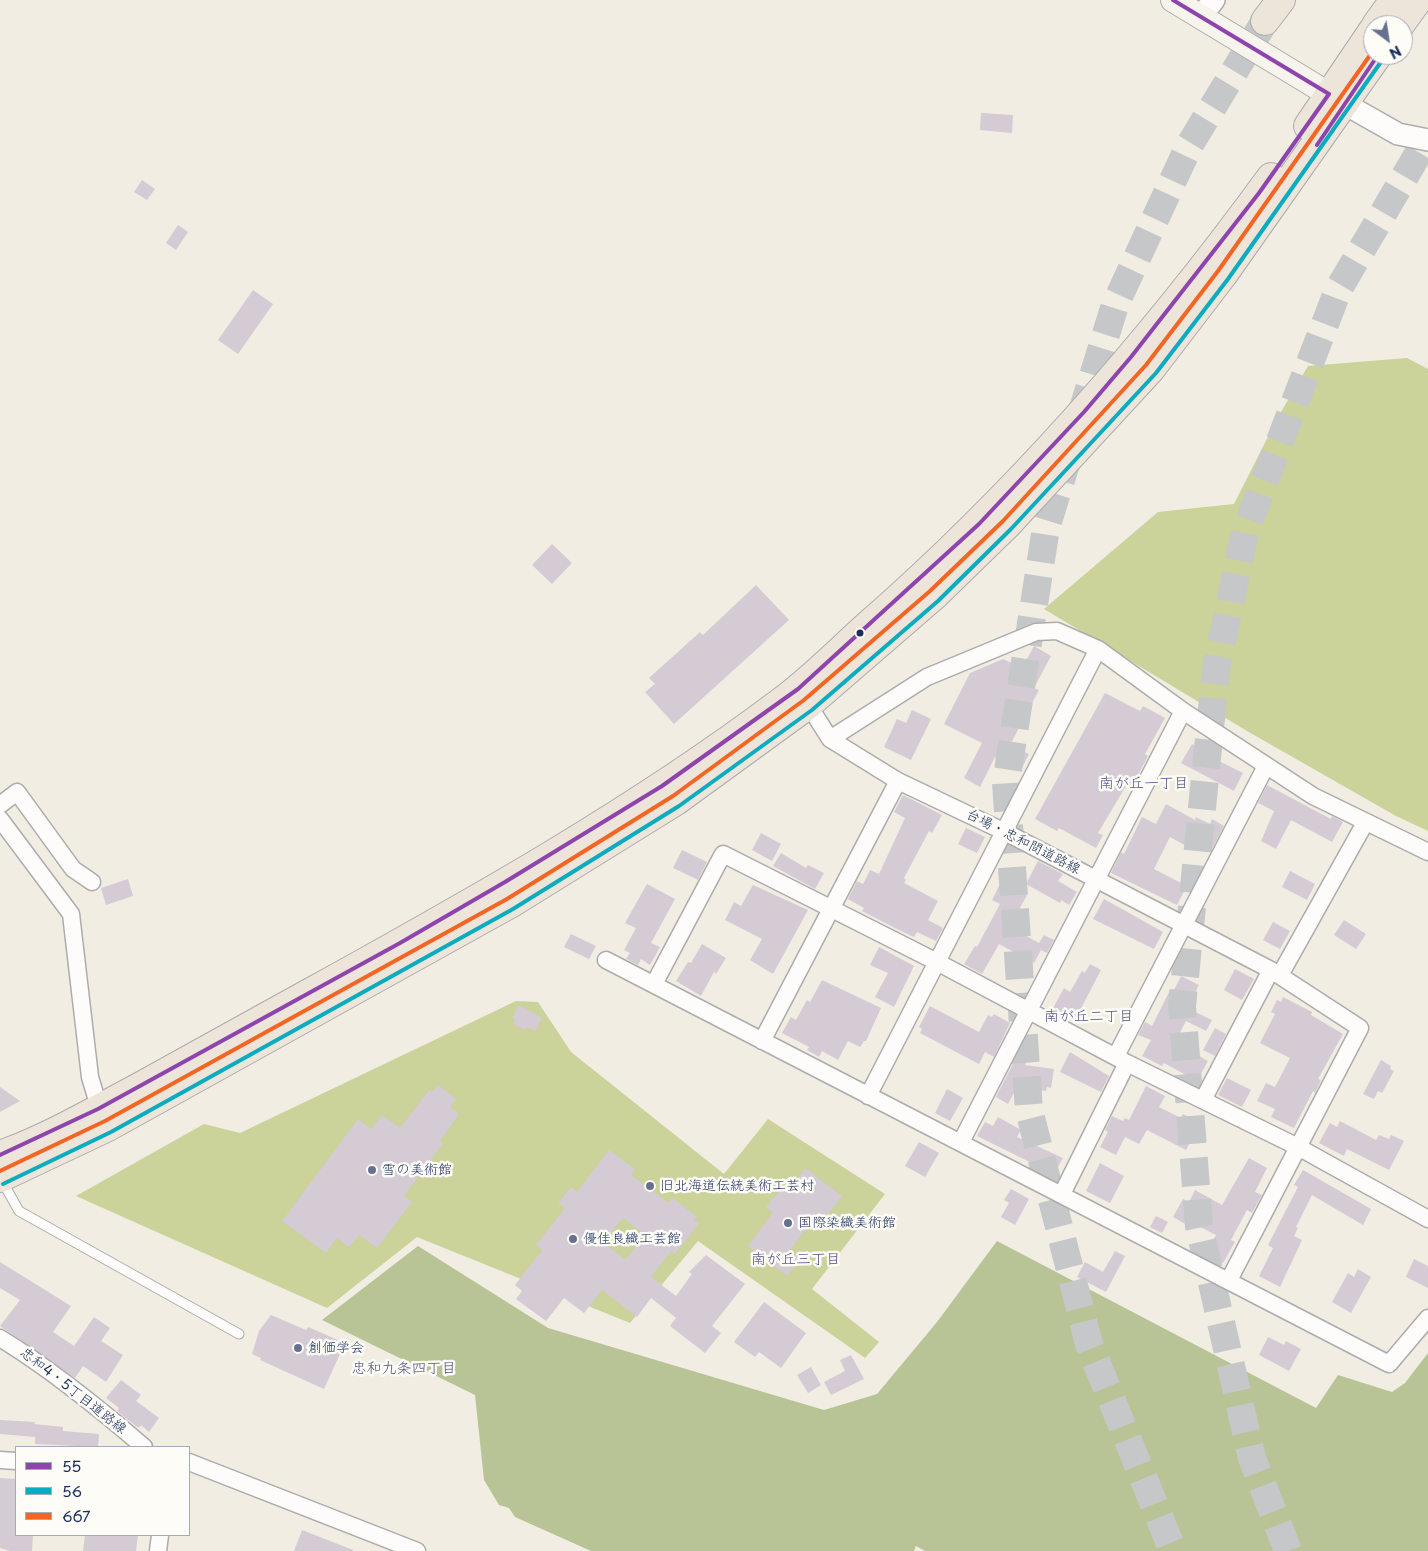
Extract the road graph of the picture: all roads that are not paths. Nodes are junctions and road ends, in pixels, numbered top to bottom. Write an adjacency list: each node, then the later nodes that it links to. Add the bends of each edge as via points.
1 (1173, 0): 4 (main road)
2 (1394, 0): 5 (highway)
3 (1418, 0): 6 (highway)
4 (1208, 8): 9 (main road)
5 (1383, 15)
6 (1407, 15)
7 (1363, 49): 9 (highway)
8 (1369, 65): 9 (highway)
9 (1337, 99): 10 (street, via 1398,134); 12 (highway, via 1223,275 1151,369 1007,526 940,590)
10 (1428, 140)
11 (1098, 649): 13 (street); 14 (street, via 1057,631 1036,632 927,677); 20 (street)
12 (803, 697): 14 (street, 台場・忠和間道路線); 35 (highway, via 684,796 510,904)
13 (1183, 711): 15 (street); 22 (street)
14 (830, 739): 16 (street, 台場・忠和間道路線)
15 (1266, 766): 19 (street); 25 (street)
16 (898, 781): 20 (street, 台場・忠和間道路線); 24 (street)
17 (0, 805): 23 (street, via 17,792 73,869)
18 (0, 819): 35 (street, via 71,914 90,1077)
19 (1365, 824): 21 (street); 28 (street)
20 (1005, 832): 22 (street, 台場・忠和間道路線); 27 (street)
21 (1428, 852)
22 (1095, 878): 25 (street, 台場・忠和間道路線); 30 (street)
23 (92, 882)
24 (830, 909): 27 (street); 29 (street, via 723,854); 31 (street)
25 (1184, 926): 28 (street, 台場・忠和間道路線); 32 (street)
26 (606, 960): 29 (street)
27 (937, 962): 30 (street); 33 (street)
28 (1276, 973): 34 (street); 37 (street, 台場・忠和間道路線, via 1360,1028)
29 (654, 984): 31 (street)
30 (1030, 1011): 32 (street); 36 (street)
31 (762, 1041): 33 (street)
32 (1122, 1059): 34 (street); 40 (street)
33 (868, 1096): 36 (street)
34 (1203, 1100): 37 (street)
35 (103, 1118): 38 (highway); 39 (highway)
36 (961, 1142): 40 (street)
37 (1298, 1147): 41 (street); 42 (street)
38 (0, 1155)
39 (0, 1178): 44 (lane, via 18,1211)
40 (1062, 1194): 42 (street)
41 (1428, 1219)
42 (1229, 1280): 43 (street, via 1389,1364)
43 (1428, 1318)
44 (239, 1334)
45 (0, 1338): 46 (street, 忠和4・5丁目道路線, via 24,1352)
46 (143, 1446)
47 (0, 1460): 48 (street)
48 (15, 1461)
49 (190, 1462): 52 (street)
50 (160, 1536): 51 (street)
51 (158, 1551)
52 (417, 1551)

